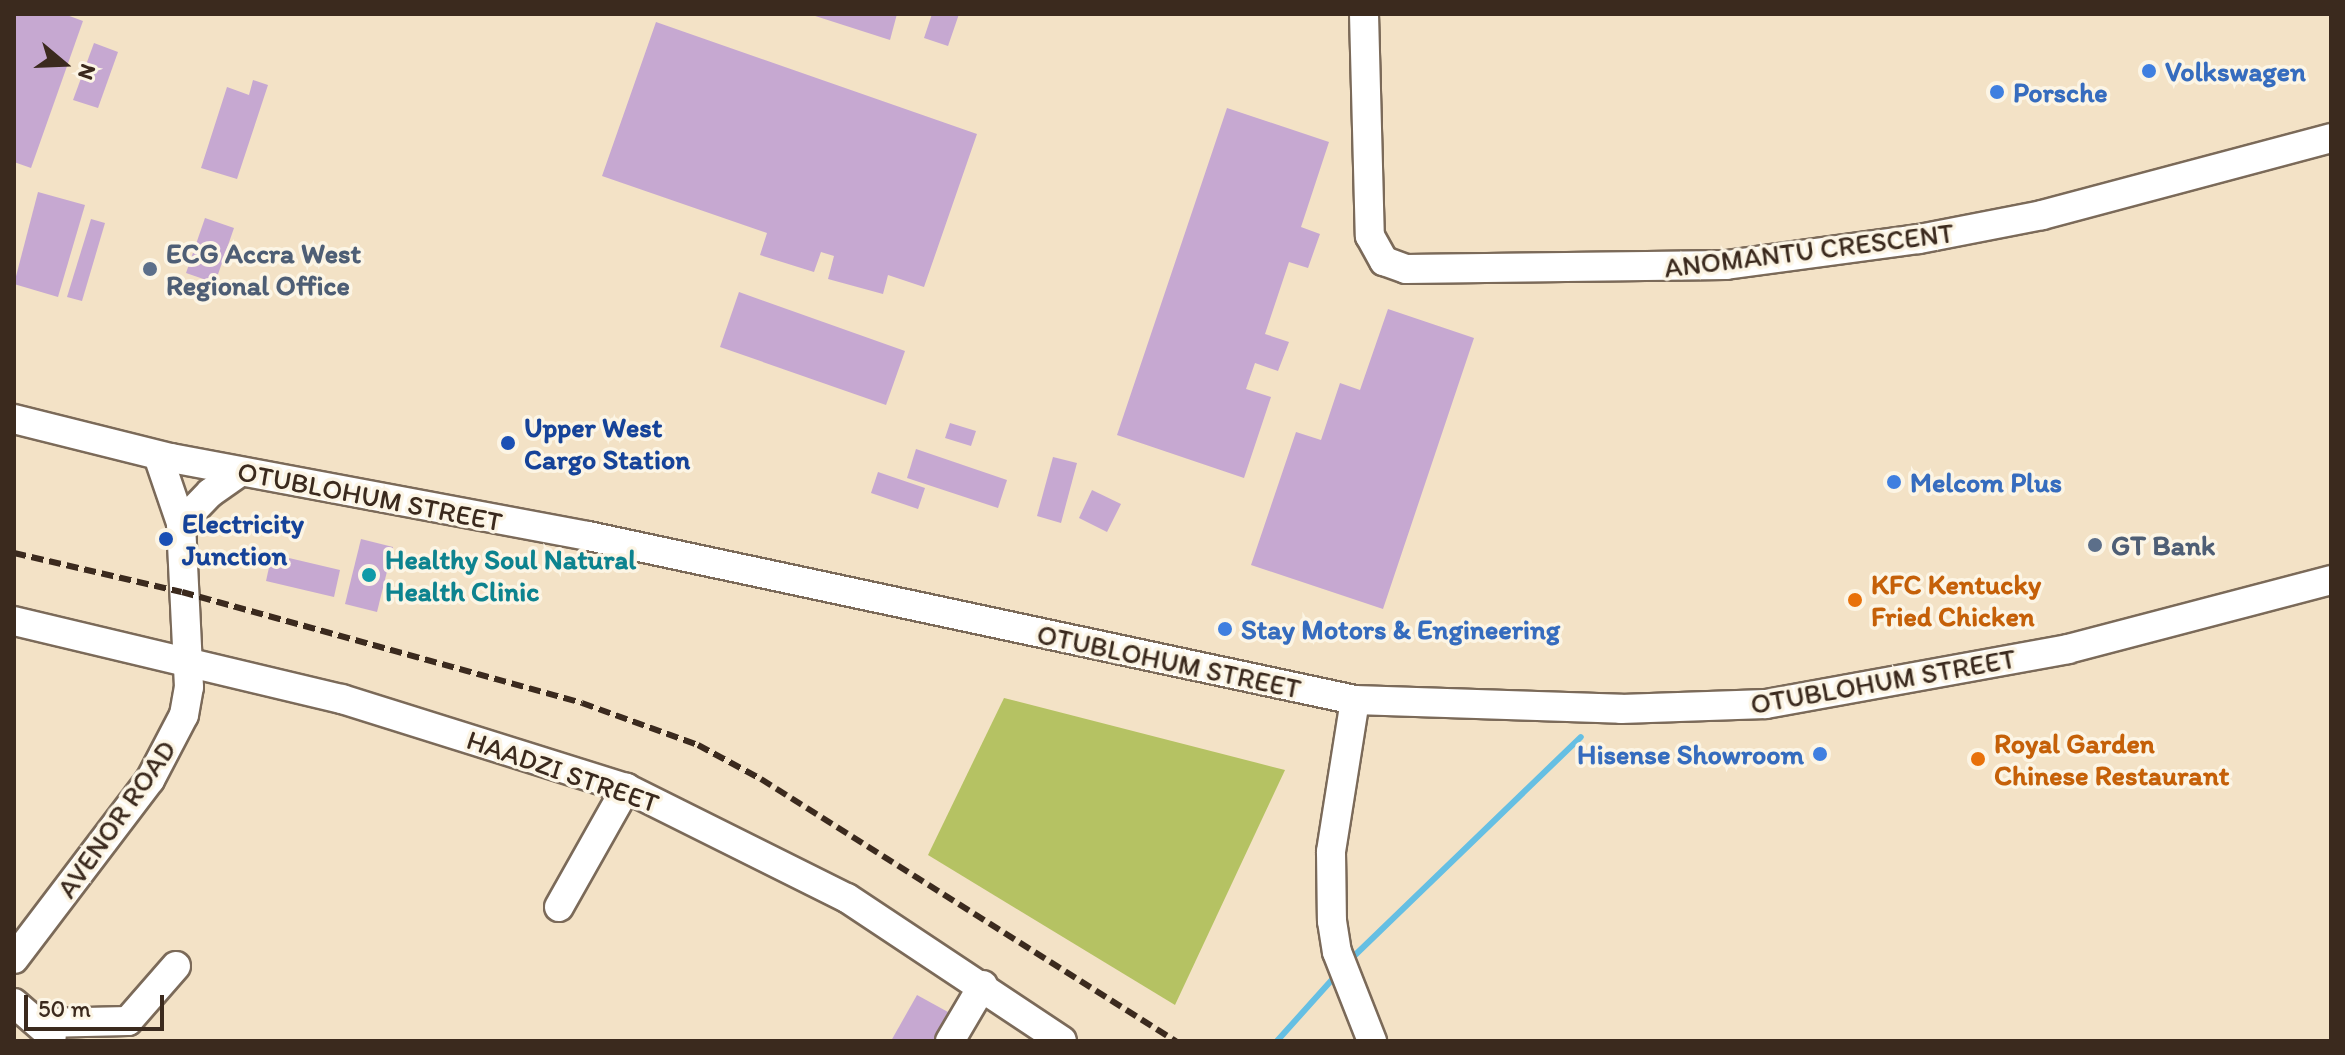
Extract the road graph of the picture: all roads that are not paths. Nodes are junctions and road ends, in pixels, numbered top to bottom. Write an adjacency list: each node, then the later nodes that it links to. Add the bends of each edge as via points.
1 (1364, 14): 2 (street, ANOMANTU CRESCENT, via 1370,236 1384,261 1406,269 1726,265 1919,239 2042,215)
2 (2331, 138)
3 (14, 419): 4 (street, OTUBLOHUM STREET)
4 (158, 456): 5 (street, OTUBLOHUM STREET); 6 (street, AVENOR ROAD)
5 (240, 472): 6 (street); 10 (street, OTUBLOHUM STREET, via 588,536)
6 (181, 523): 9 (street, AVENOR ROAD)
7 (2331, 580): 10 (street, OTUBLOHUM STREET, via 2068,649 1766,704 1621,709)
8 (14, 621): 9 (street, HAADZI STREET)
9 (187, 660): 11 (street, HAADZI STREET, via 342,699); 13 (street, AVENOR ROAD, via 187,703 167,751)
10 (1355, 700): 21 (street, via 1331,852 1332,921 1337,952)
11 (626, 788): 12 (street); 15 (street, HAADZI STREET, via 847,898)
12 (559, 907)
13 (14, 959)
14 (176, 966): 17 (street)
15 (983, 985): 19 (street); 20 (street, HAADZI STREET)
16 (14, 1003): 18 (street)
17 (135, 1031): 18 (street)
18 (49, 1032)
19 (950, 1041)
20 (1062, 1041)
21 (1372, 1041)

